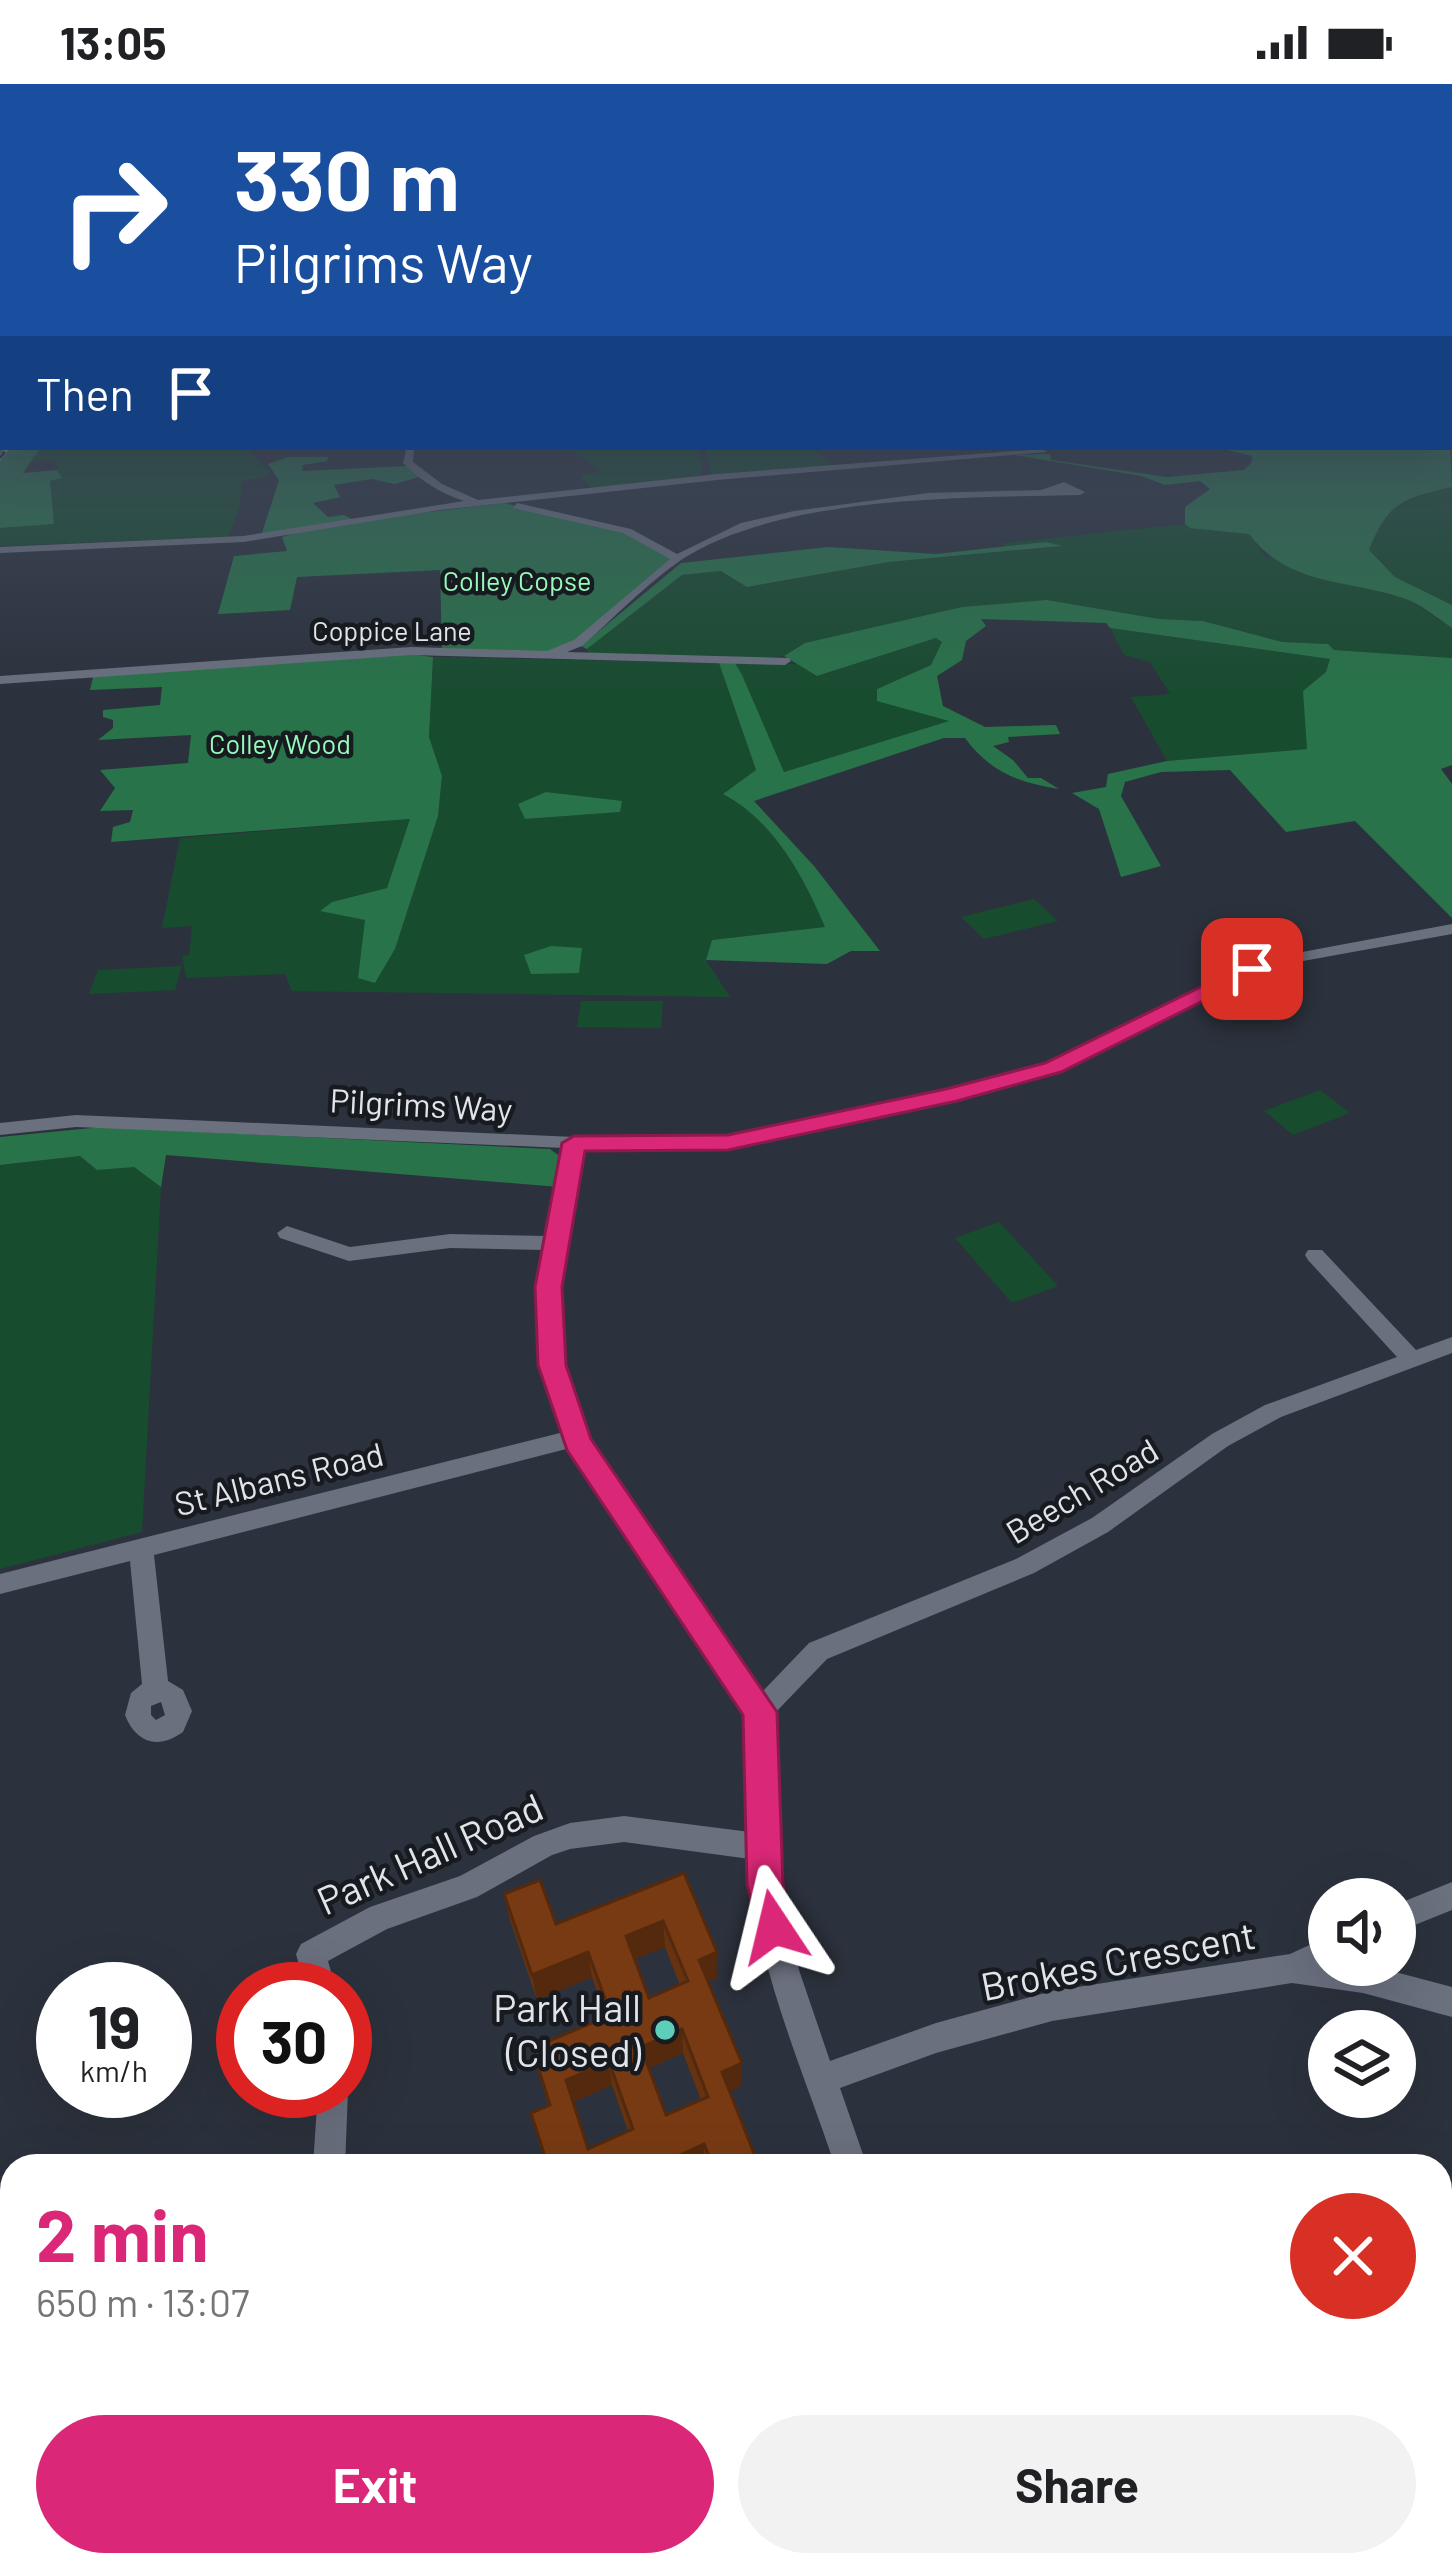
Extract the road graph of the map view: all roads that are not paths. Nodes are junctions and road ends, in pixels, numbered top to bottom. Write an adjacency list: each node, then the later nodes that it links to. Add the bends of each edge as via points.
1 (408, 462): 4 (street, via 447,492)
2 (896, 462): 4 (street)
3 (1046, 491): 6 (street, via 928,496 782,516)
4 (483, 502): 5 (street, via 243,538); 6 (street, via 614,527)
5 (0, 550)
6 (677, 558): 7 (street, via 578,643)
7 (534, 657): 8 (street, Coppice Lane); 9 (street, Coppice Lane, via 390,652)
8 (784, 661)
9 (0, 680)
10 (1452, 929): 12 (street, Pilgrims Way, via 1265,963 1053,1067 948,1096 728,1142)
11 (0, 1130): 12 (street, Pilgrims Way, via 76,1121)
12 (574, 1143): 14 (street)
13 (287, 1233): 14 (street, via 349,1255 450,1241)
14 (555, 1243): 18 (street, via 547,1330)
15 (1315, 1255): 17 (street)
16 (1452, 1345): 17 (street, Beech Road)
17 (1410, 1357): 22 (street, Beech Road, via 1220,1440 1100,1525 1025,1565 818,1651)
18 (575, 1438): 19 (street, St Albans Road); 22 (street)
19 (141, 1548): 20 (street, St Albans Road); 21 (street)
20 (0, 1584)
21 (156, 1693)
22 (760, 1712): 23 (street)
23 (763, 1847): 27 (street, Park Hall Road, via 657,1831 570,1836 467,1887 380,1917 311,1954); 30 (street, via 784,1970)
24 (1452, 1896): 25 (street)
25 (1416, 1911)
26 (1308, 1960): 28 (street, Brokes Crescent)
27 (313, 1962)
28 (1292, 1968): 29 (street, Brokes Crescent); 30 (street, Brokes Crescent, via 1052,2006)
29 (1452, 2002)
30 (823, 2079): 33 (street)
31 (332, 2118): 32 (street)
32 (330, 2154)
33 (847, 2154)

